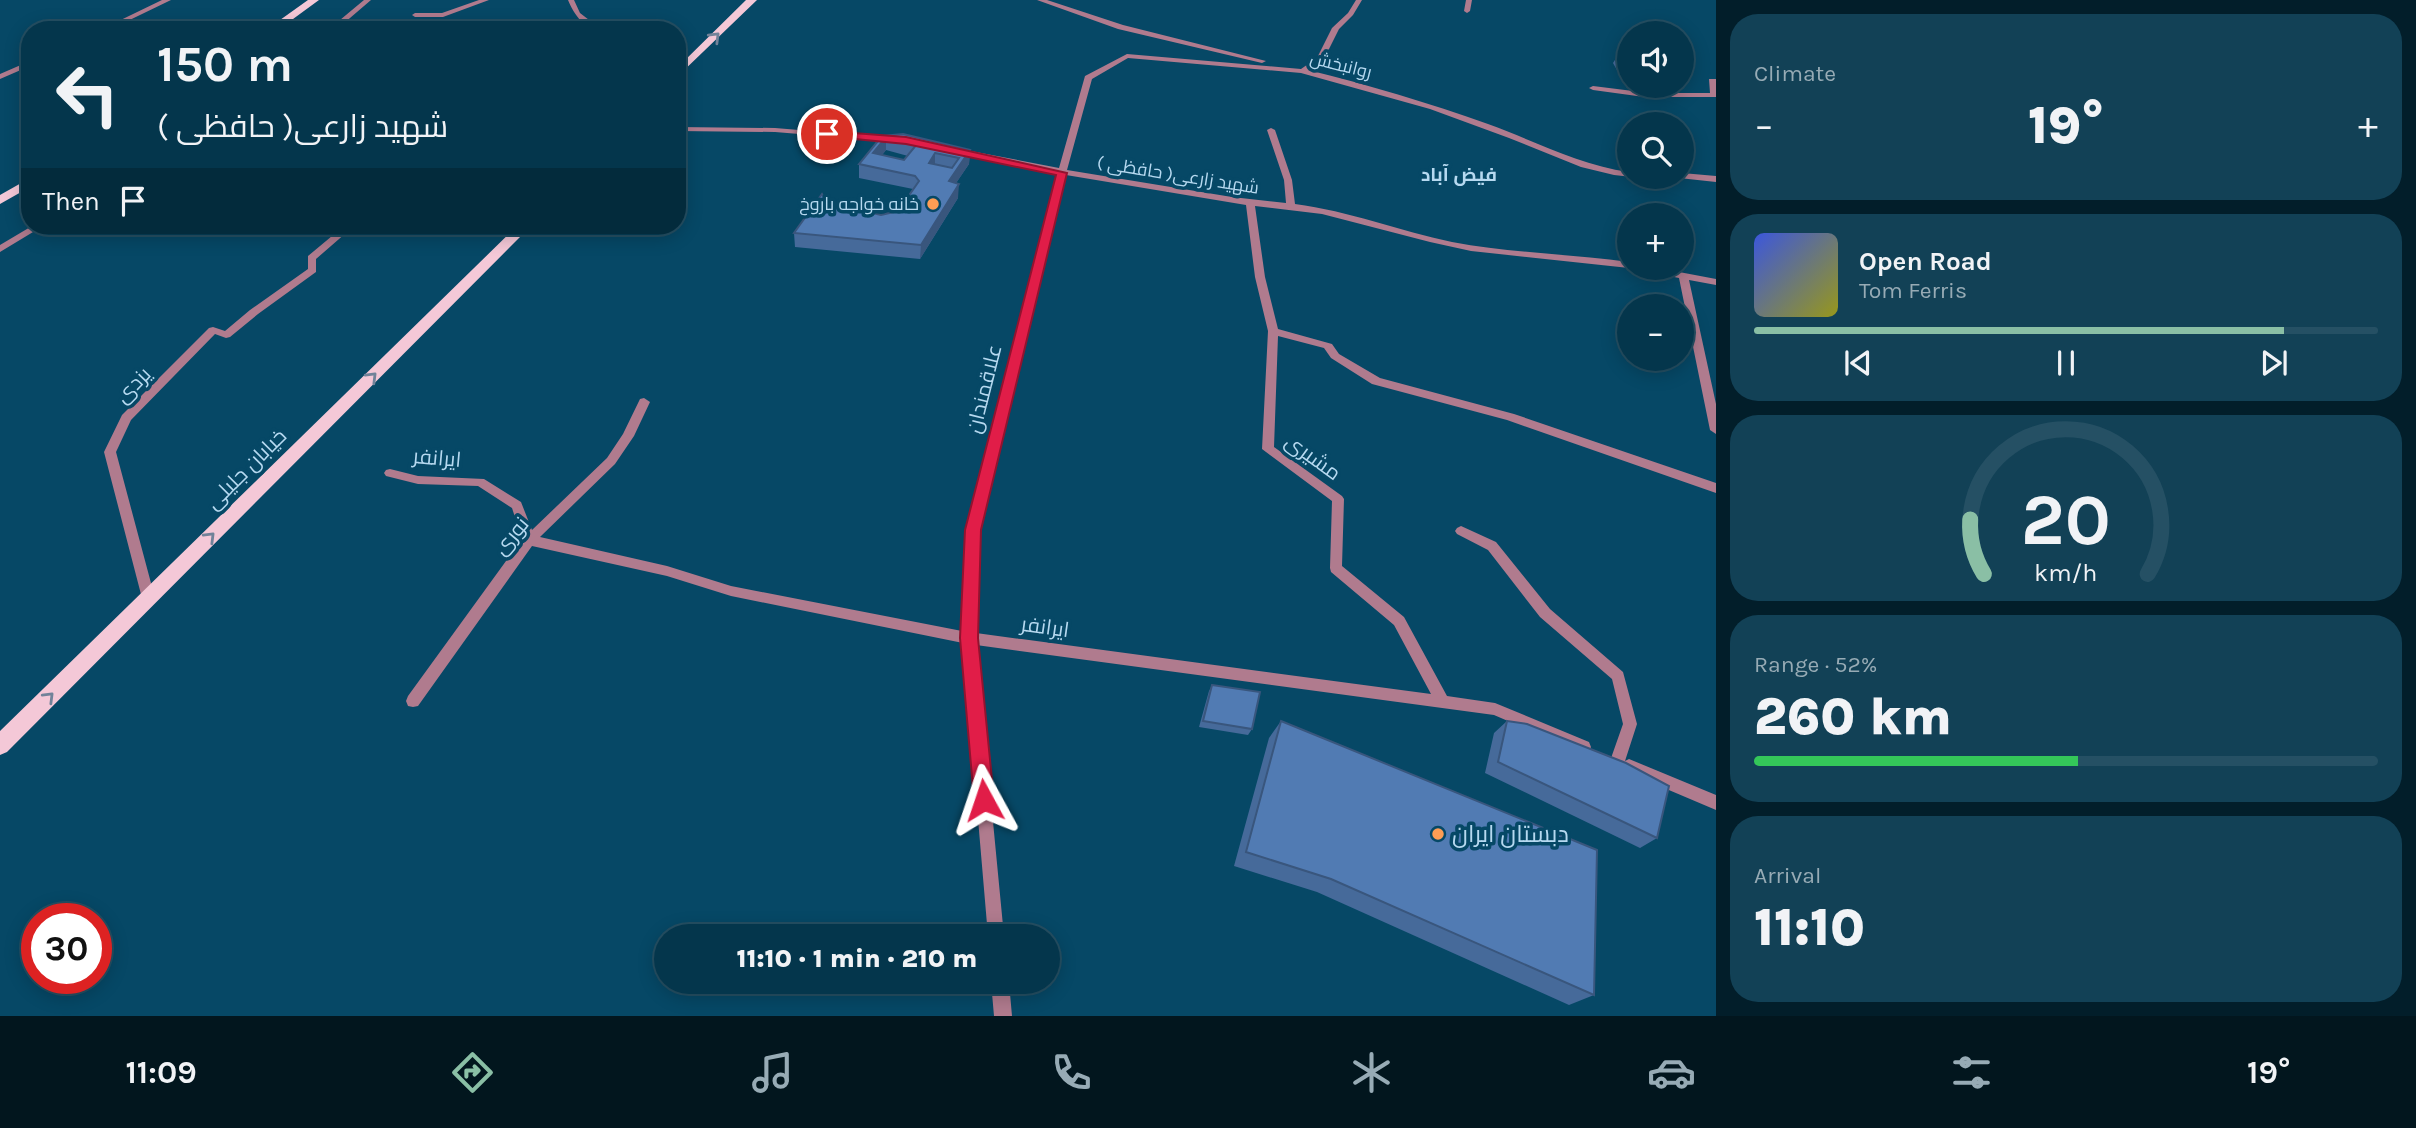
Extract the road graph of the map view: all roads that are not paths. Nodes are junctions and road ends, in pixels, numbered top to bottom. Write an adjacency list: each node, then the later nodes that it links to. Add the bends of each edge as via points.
1 (168, 0): 12 (street)
2 (314, 0): 13 (main road)
3 (368, 0): 14 (street)
4 (486, 0): 11 (street, via 443,15)
5 (571, 0): 15 (street, via 577,14)
6 (752, 0): 16 (main road, one-way to 6)
7 (1040, 0): 18 (street, روانبخش, via 1121,27)
8 (1359, 0): 18 (street, via 1336,28 1320,59)
9 (1469, 0): 10 (street)
10 (1467, 11)
11 (415, 15)
12 (122, 21)
13 (284, 21)
14 (342, 21)
15 (587, 21)
16 (686, 65)
17 (21, 67): 19 (street)
18 (1301, 71): 26 (street, روانبخش, via 1390,93 1563,158); 27 (street, علاقمندان, via 1127,55 1088,78)
19 (0, 77)
20 (1716, 81): 21 (street, via 1712,81 1714,95 1659,97)
21 (1593, 88)
22 (686, 129): 24 (street, via 775,130)
23 (1271, 130): 33 (street, via 1288,180)
24 (906, 141)
25 (945, 149): 27 (street, شهید زارعی( حافظی ))
26 (1617, 172)
27 (1062, 173): 32 (street, شهید زارعی( حافظی )); 51 (street, علاقمندان, via 973,530)
28 (1694, 177): 29 (street)
29 (1716, 178)
30 (21, 187): 31 (main road)
31 (0, 200)
32 (1250, 202): 33 (street, شهید زارعی( حافظی )); 42 (street, مشیری)
33 (1291, 207): 38 (street, شهید زارعی( حافظی ), via 1320,210 1414,238 1473,249)
34 (23, 235): 37 (street)
35 (337, 235): 50 (street, یزدی, via 311,258 313,270 226,335 214,330 126,418 110,452)
36 (515, 235): 50 (main road, خیابان جلیلی, one-way to 36)
37 (0, 249)
38 (1617, 263)
39 (1694, 277): 41 (lane)
40 (1684, 280): 44 (street)
41 (1716, 282)
42 (1273, 331): 47 (street, via 1328,346 1335,356 1376,381 1510,417); 53 (street, مشیری, via 1268,449 1338,499 1336,568 1399,621)
43 (644, 402): 49 (street, نوری, via 611,461)
44 (1714, 412): 45 (street)
45 (1716, 429)
46 (390, 473): 49 (street, ایرانفر, via 418,480 480,482 517,505)
47 (1716, 488)
48 (1461, 531): 55 (street, via 1492,546 1545,613 1618,676 1630,724)
49 (529, 540): 51 (street, ایرانفر, via 667,571 731,592); 52 (street, نوری)
50 (148, 598): 54 (main road, خیابان جلیلی, one-way to 50)
51 (969, 638): 53 (street, ایرانفر); 57 (street, علاقمندان)
52 (413, 701)
53 (1443, 702): 55 (street, ایرانفر, via 1495,709)
54 (0, 745)
55 (1604, 756): 56 (street, ایرانفر)
56 (1716, 803)
57 (995, 924)
58 (1001, 994): 59 (street)
59 (1003, 1016)

